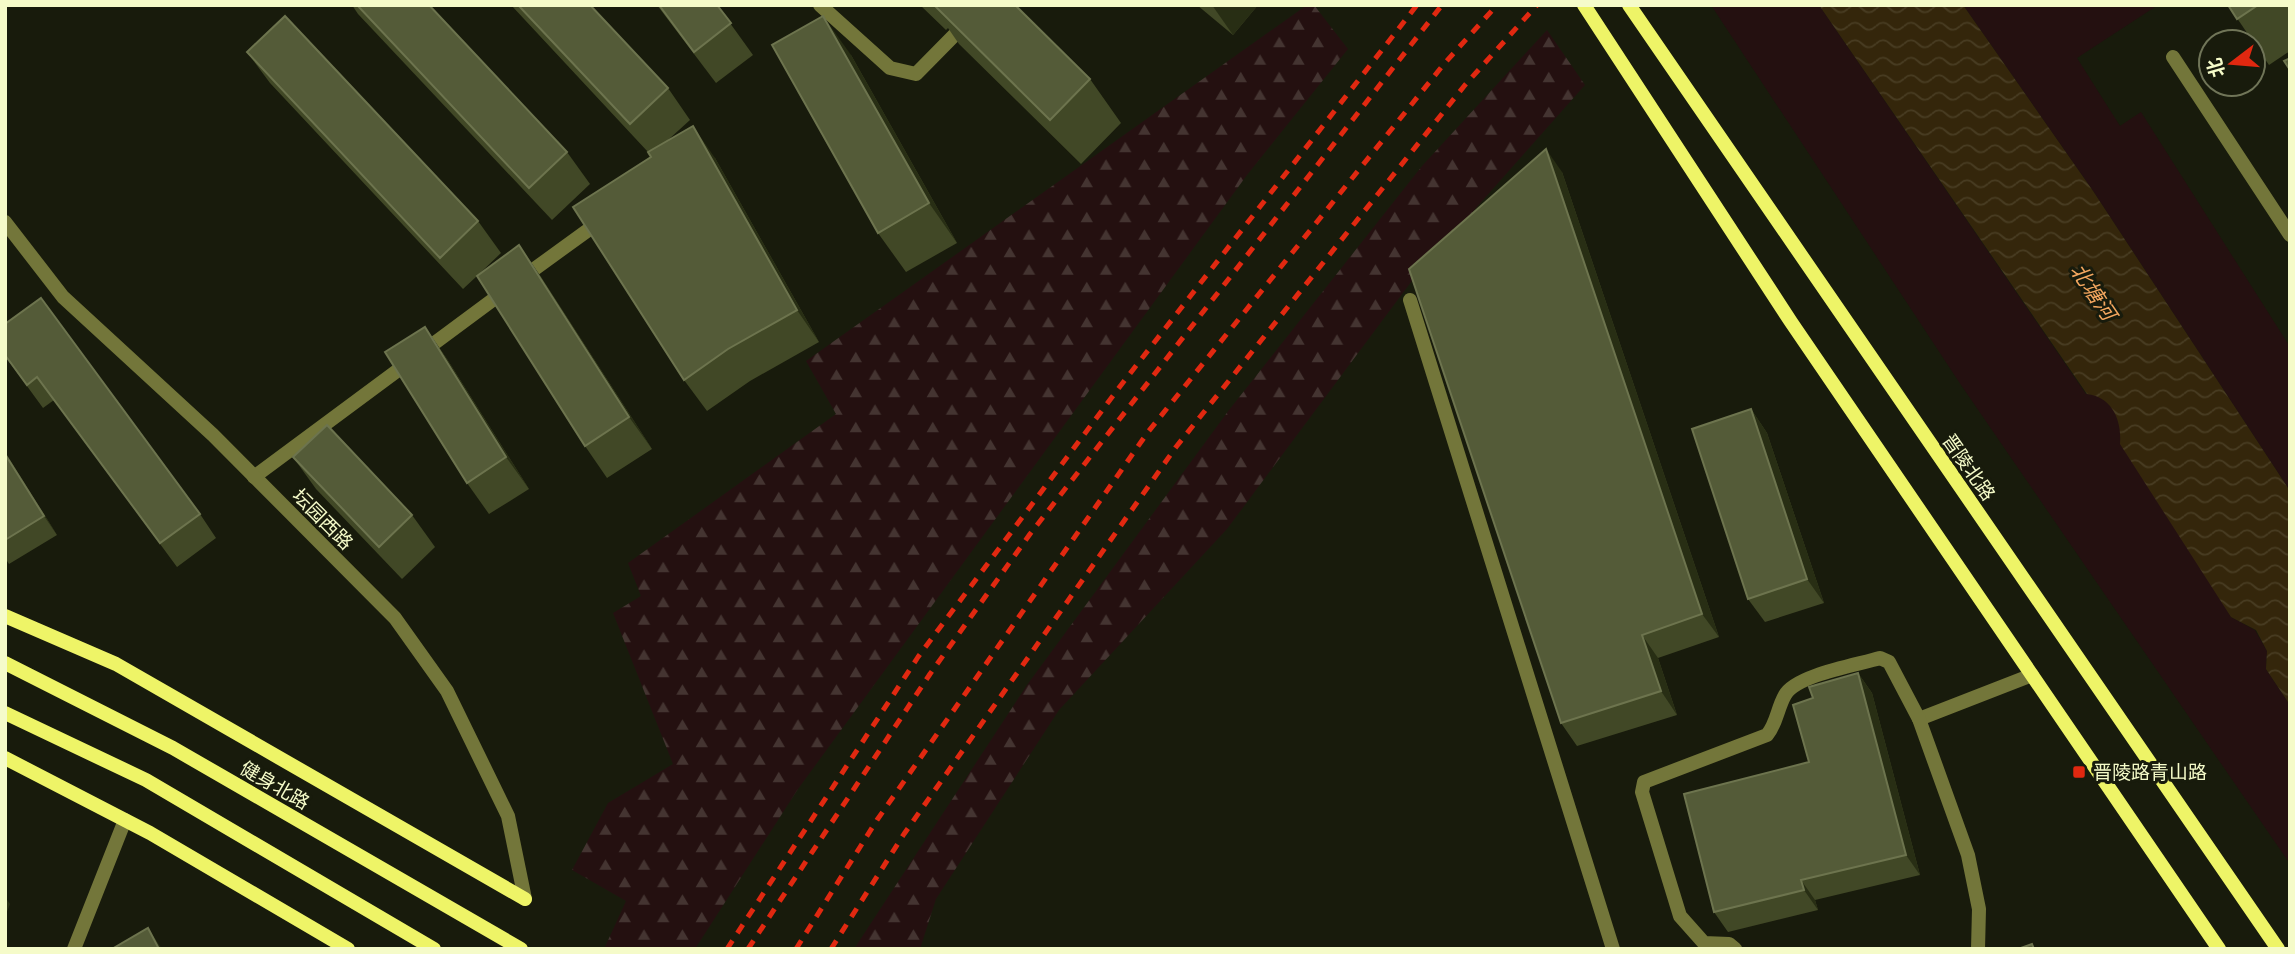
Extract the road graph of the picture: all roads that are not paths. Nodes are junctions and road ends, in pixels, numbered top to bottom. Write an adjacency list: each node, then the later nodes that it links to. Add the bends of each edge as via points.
1 (820, 5): 2 (street, via 890,68 916,74)
2 (984, 5)
3 (1584, 5): 13 (main road, via 1791,322)
4 (1629, 5): 19 (main road, 晋陵北路)
5 (2174, 57): 8 (street)
6 (618, 207): 10 (street)
7 (5, 222): 10 (street, 坛园西路, via 63,296)
8 (2290, 236)
9 (1410, 300): 25 (street)
10 (254, 477): 18 (street, 坛园西路, via 395,618 447,691 508,816)
11 (5, 616): 18 (main road, via 116,664)
12 (5, 663): 24 (main road, 健身北路, via 173,748)
13 (2032, 675): 15 (street); 28 (main road)
14 (5, 713): 23 (main road, via 146,780)
15 (1919, 719): 26 (street, via 1889,662 1880,658 1797,682 1785,694 1767,735 1644,782 1642,792 1680,916 1704,943 1729,944); 27 (street, via 1968,855 1979,909)
16 (5, 758): 17 (main road)
17 (125, 820): 21 (street); 22 (main road)
18 (525, 899)
19 (2260, 922): 20 (main road); 29 (main road, 晋陵北路)
20 (2290, 946)
21 (74, 949)
22 (348, 949)
23 (434, 949)
24 (521, 949)
25 (1613, 949)
26 (1735, 949)
27 (1978, 949)
28 (2219, 949)
29 (2278, 949)

